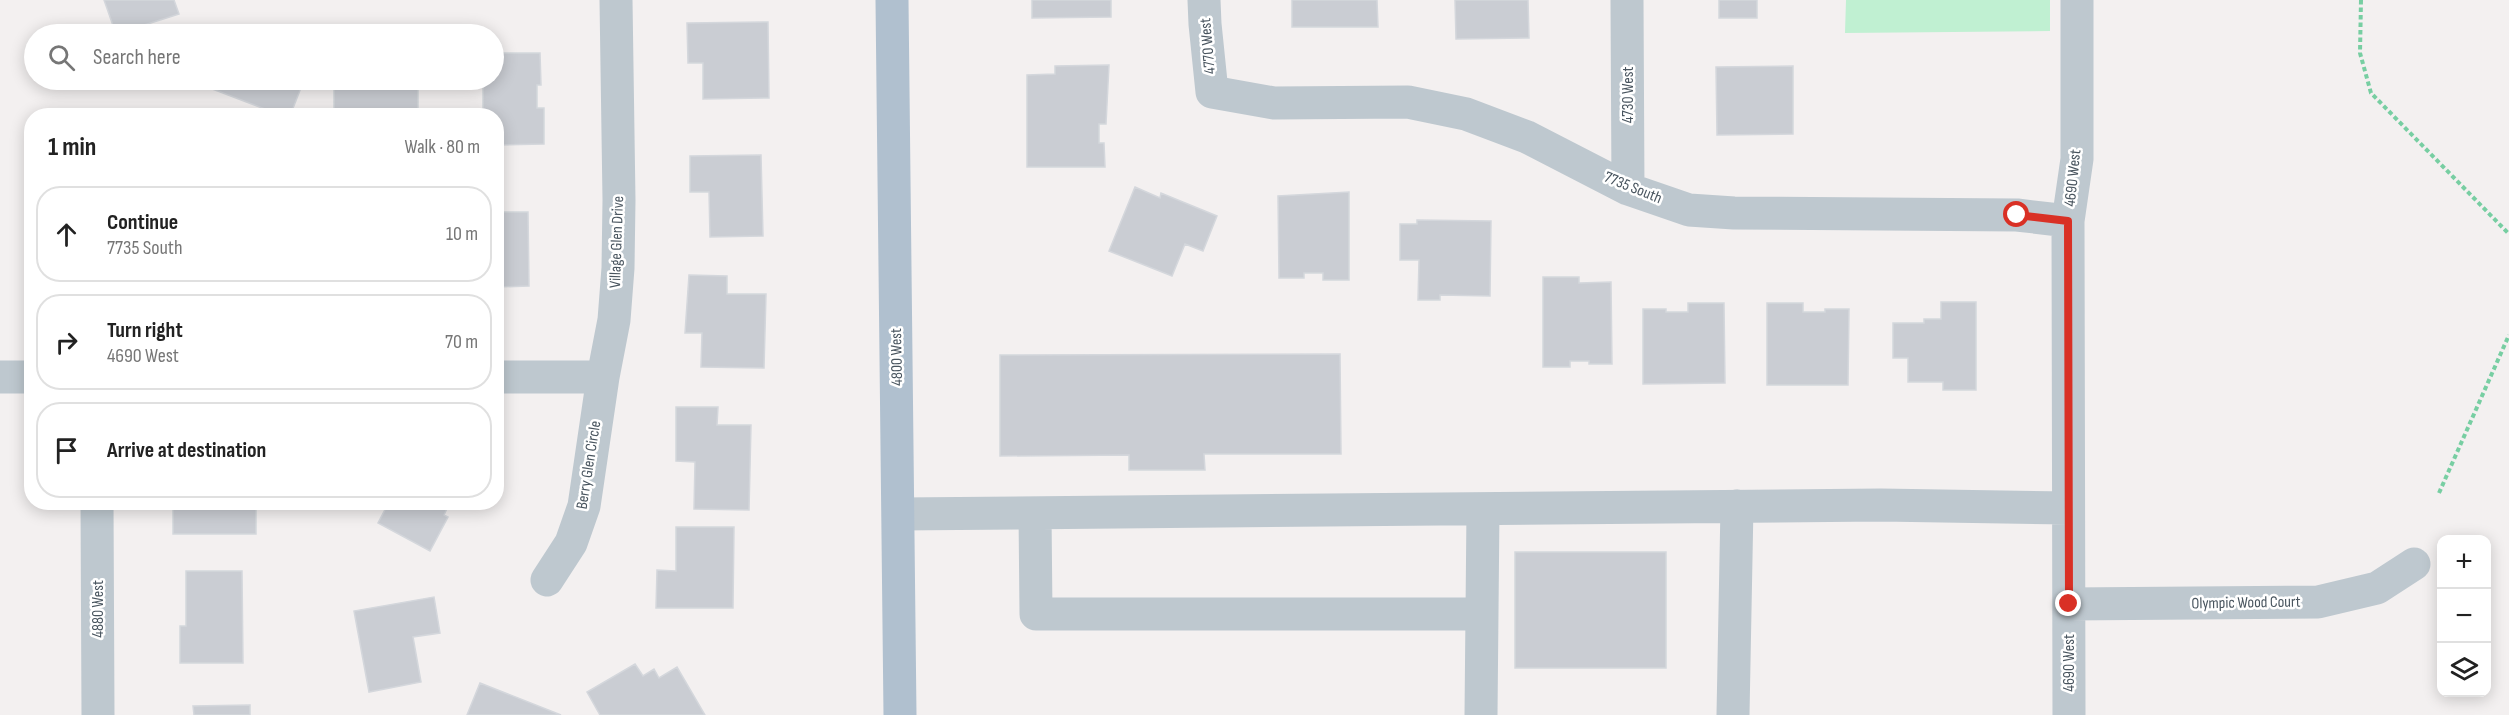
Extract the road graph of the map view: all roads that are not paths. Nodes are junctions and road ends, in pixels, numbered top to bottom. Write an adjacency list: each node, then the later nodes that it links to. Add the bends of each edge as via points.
1 (616, 0): 12 (street, Village Glen Drive, via 618,268 614,320)
2 (892, 0): 18 (main road, 4800 West)
3 (1204, 0): 6 (street, 4770 West)
4 (1628, 0): 7 (street, 4730 West)
5 (2077, 0): 8 (street, 4690 West, via 2077,159)
6 (1212, 92): 7 (street, 7735 South, via 1274,103 1408,102 1466,114 1527,137)
7 (1628, 189): 8 (street, 7735 South, via 1689,210 2017,215)
8 (2068, 221): 15 (street, 4690 West)
9 (0, 377): 10 (street)
10 (24, 377)
11 (504, 377): 12 (street)
12 (603, 377): 20 (street, Berry Glen Circle, via 584,506 571,543)
13 (1737, 506): 14 (street); 15 (street); 26 (street)
14 (1483, 508): 17 (street); 22 (street)
15 (2068, 508): 21 (street, 4690 West)
16 (97, 510): 23 (street, 4880 West)
17 (1035, 513): 18 (street); 22 (street, via 1036,614)
18 (899, 514): 24 (main road, 4800 West)
19 (2414, 564): 21 (street, Olympic Wood Court, via 2377,588 2318,602)
20 (547, 580)
21 (2069, 604): 27 (street, 4690 West)
22 (1482, 614): 25 (street)
23 (98, 715)
24 (900, 715)
25 (1480, 715)
26 (1733, 715)
27 (2069, 715)

